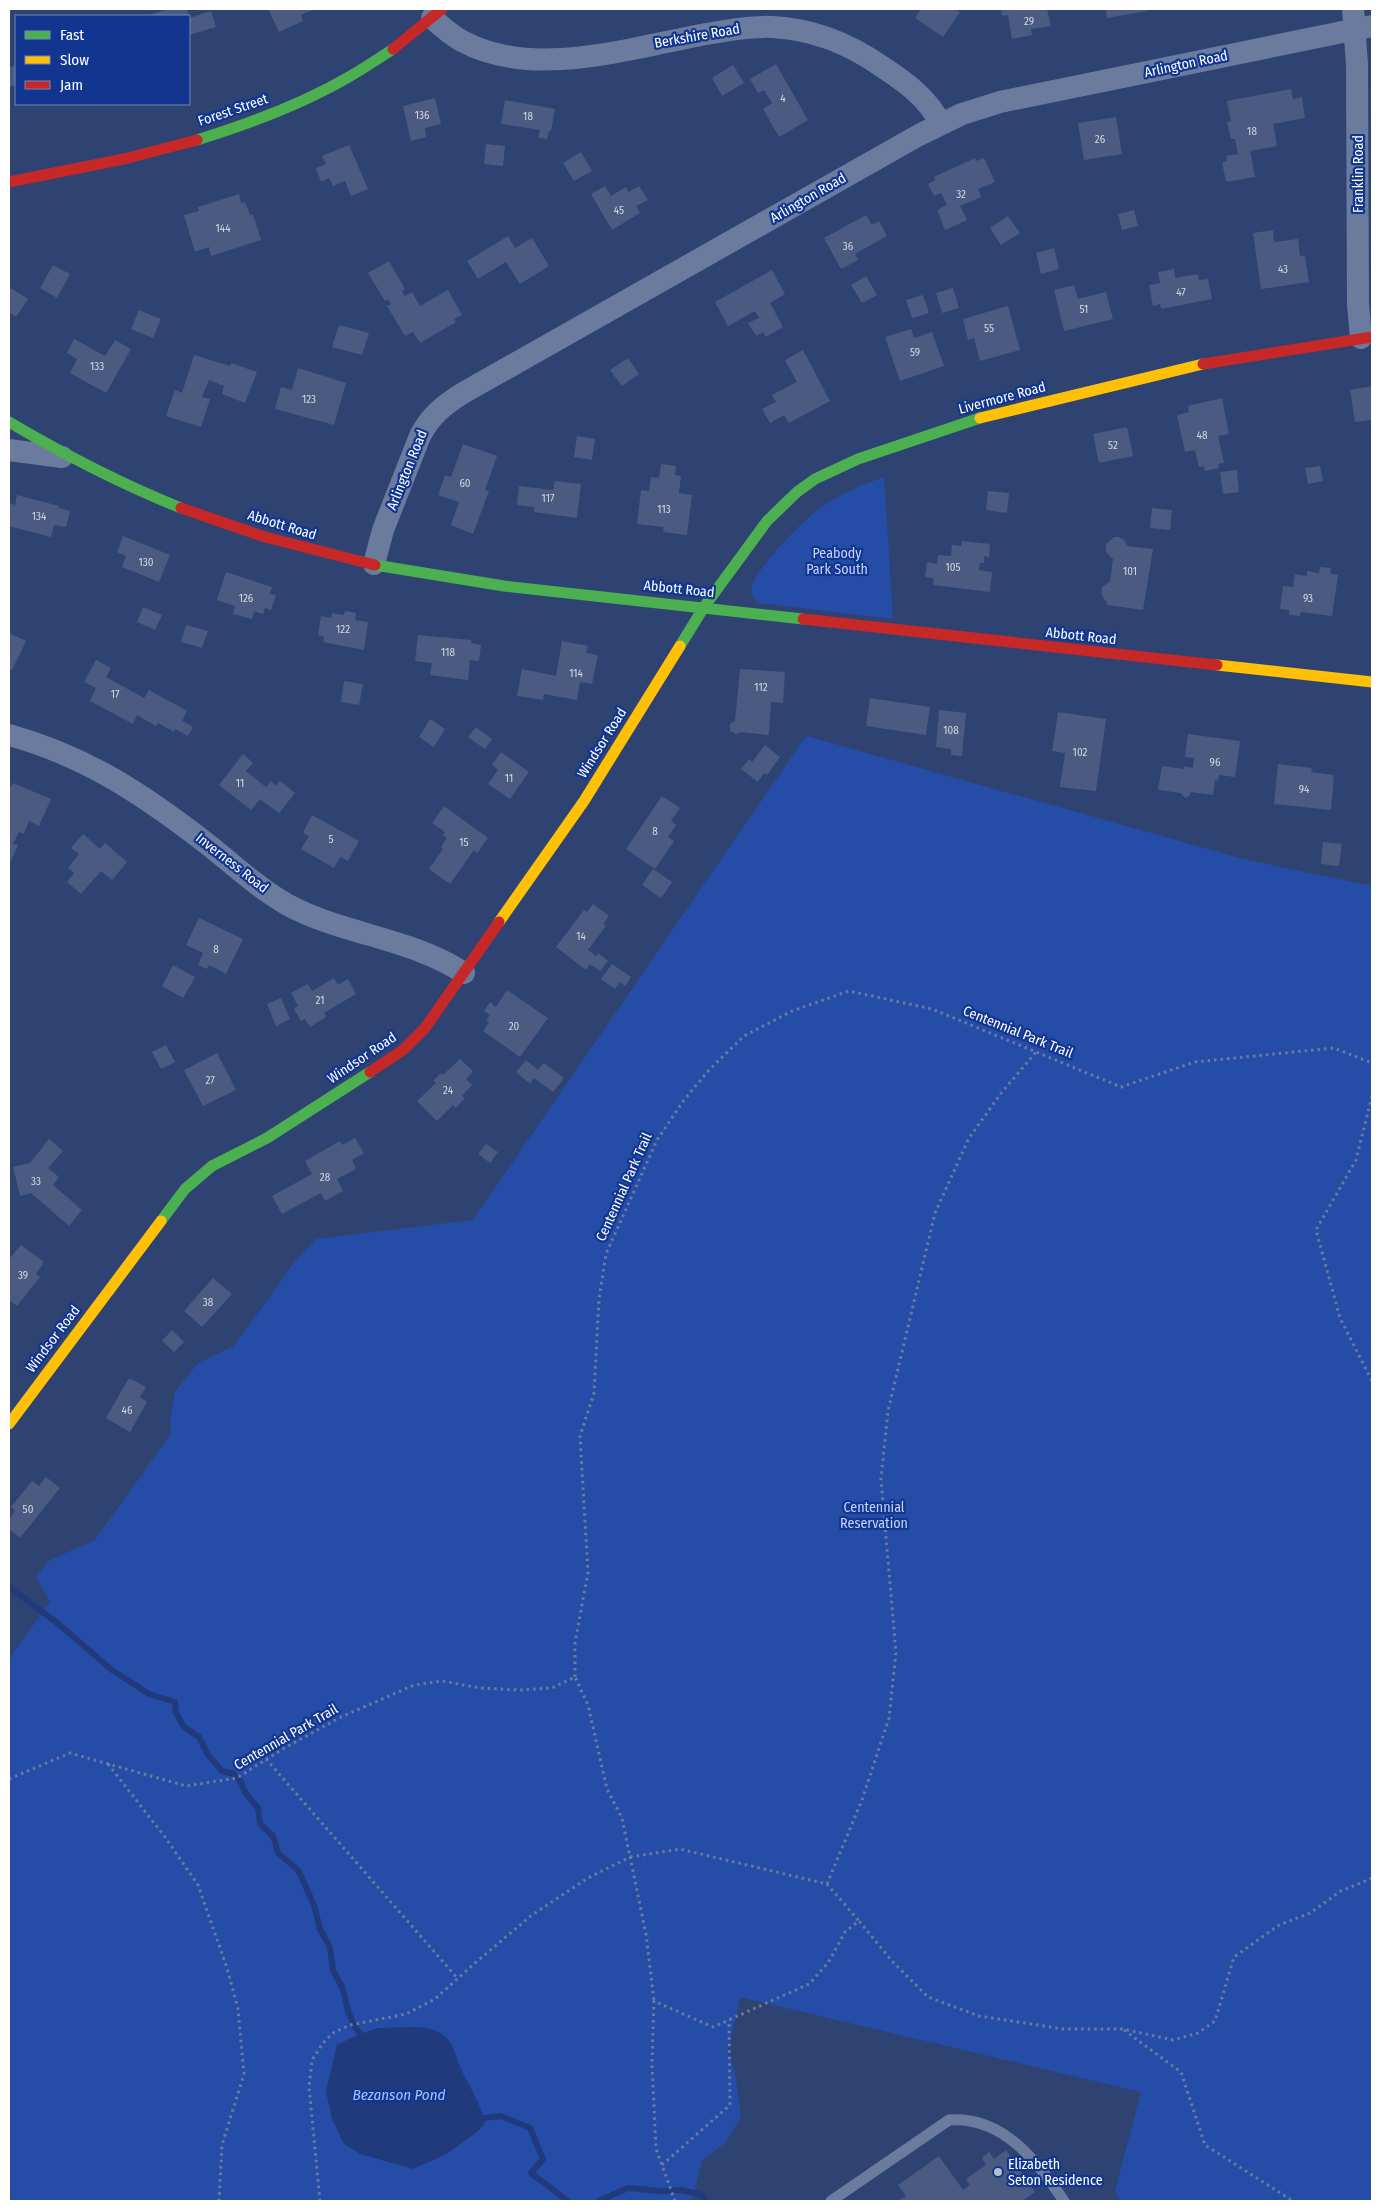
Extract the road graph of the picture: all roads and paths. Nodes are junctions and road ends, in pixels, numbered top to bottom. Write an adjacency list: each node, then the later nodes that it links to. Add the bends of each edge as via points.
1 (437, 13): 3 (street, Berkshire Road, via 454,36 480,49 535,59 571,58 744,28 805,30 845,44 891,72 924,99); 4 (street, Forest Street, via 365,68 314,95 268,114 148,153)
2 (1360, 22): 3 (street, Arlington Road, via 1000,102); 5 (street, Franklin Road, via 1358,304)
3 (940, 124): 9 (street, Arlington Road, via 439,409 420,436 383,530)
4 (9, 182)
5 (1367, 338): 10 (street, Livermore Road, via 1228,359 1026,406 976,419 858,459 815,479 780,508)
6 (9, 422): 8 (street, Abbott Road)
7 (9, 450): 8 (street, via 48,454)
8 (84, 464): 9 (street, Abbott Road, via 210,518)
9 (374, 564): 10 (street, Abbott Road, via 486,584)
10 (704, 607): 11 (street, Abbott Road, via 1008,644); 13 (street, Windsor Road, via 584,801)
11 (1372, 682)
12 (9, 735): 13 (street, Inverness Road, via 66,753 118,781 170,815 286,903 330,922 430,954)
13 (464, 973): 18 (street, Windsor Road, via 425,1028 403,1050 267,1138 212,1166 185,1189)
14 (1036, 1052): 15 (path, Centennial Park Trail, via 1122,1087 1195,1062 1334,1048); 19 (path, Centennial Park Trail, via 932,1009 849,991 792,1011 744,1036 684,1100 656,1140 606,1254 594,1393 580,1436 588,1572 575,1643); 25 (path, via 969,1138 936,1213 888,1411 881,1479 896,1653 889,1718 862,1800)
15 (1372, 1063)
16 (1372, 1096): 17 (path, via 1356,1160 1316,1230 1340,1318)
17 (1372, 1381)
18 (9, 1424)
19 (575, 1677): 20 (path, Centennial Park Trail, via 552,1688 480,1688 442,1681 414,1685 341,1717); 23 (path, Centennial Park Trail, via 588,1705 607,1789 622,1818)
20 (266, 1759): 21 (path, Centennial Park Trail, via 237,1778 186,1786); 27 (path)
21 (107, 1764): 22 (path, Centennial Park Trail, via 70,1753); 32 (path, via 198,1885 238,2010 244,2074 222,2145)
22 (9, 1779)
23 (630, 1857): 25 (path, via 680,1849); 27 (path, via 588,1878 532,1915); 28 (path, Centennial Park Trail, via 646,1934)
24 (1372, 1878): 30 (path, via 1279,1925 1234,1957 1215,2021 1198,2033 1173,2040)
25 (827, 1884): 26 (path)
26 (859, 1921): 29 (path, via 845,1932 828,1963 809,1984); 30 (path, via 928,1997 979,2016 1064,2029)
27 (458, 1979): 33 (path, via 435,1999 406,2014 333,2033 312,2060 309,2086)
28 (654, 2002): 29 (path, via 713,2027); 31 (path, Centennial Park Trail, via 652,2082 656,2149)
29 (729, 2020): 31 (path, via 730,2105)
30 (1123, 2029): 37 (path, via 1181,2072 1205,2145)
31 (662, 2165): 34 (path, Centennial Park Trail)
32 (219, 2201)
33 (320, 2201)
34 (674, 2201)
35 (831, 2201): 36 (lane, via 948,2120 961,2119 980,2123 1017,2143 1031,2156)
36 (1064, 2201)
37 (1293, 2201)

